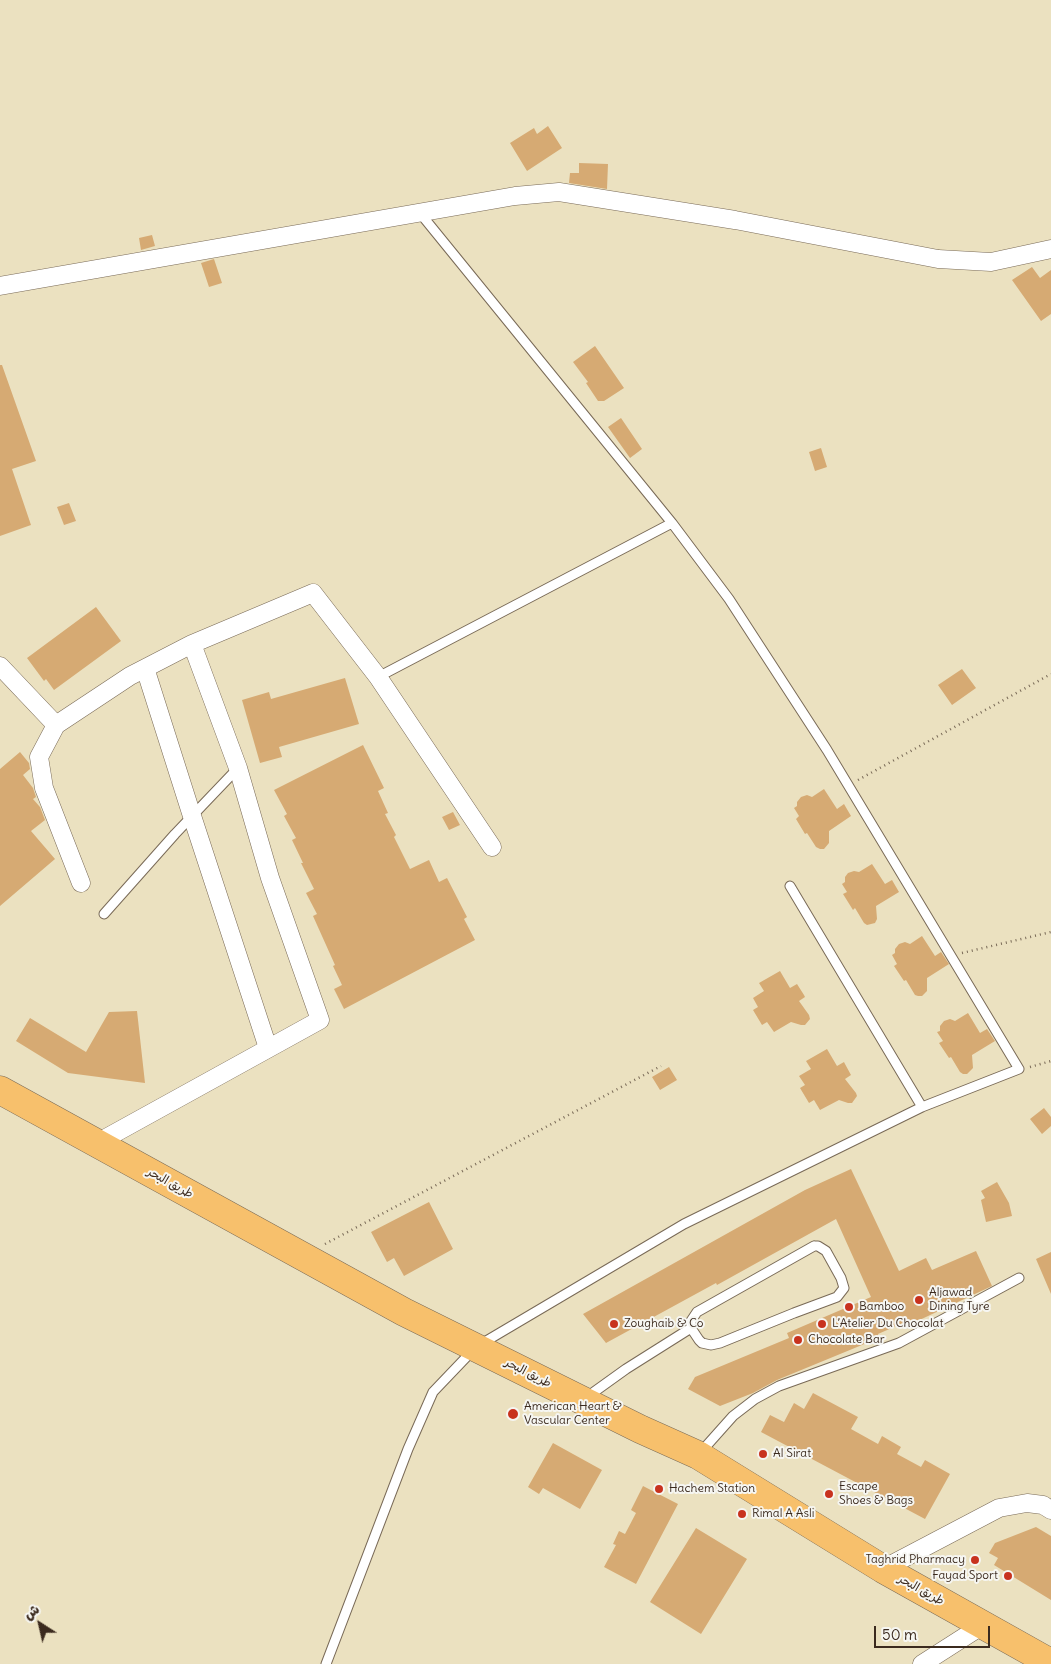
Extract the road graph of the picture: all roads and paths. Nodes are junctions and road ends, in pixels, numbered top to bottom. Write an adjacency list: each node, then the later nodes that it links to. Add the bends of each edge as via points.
1 (420, 213): 2 (street, via 515,196 559,192 735,220 938,259 991,262); 3 (street); 4 (lane)
2 (1051, 249)
3 (0, 286)
4 (672, 523): 9 (lane); 12 (lane, via 729,599)
5 (192, 644): 7 (street); 9 (street, via 313,593); 11 (street)
6 (0, 666): 10 (street)
7 (145, 668): 10 (street); 13 (street)
8 (1051, 674): 12 (path)
9 (378, 677): 14 (street)
10 (56, 725): 15 (street, via 39,757 44,788)
11 (238, 768): 13 (lane); 20 (street, via 270,878 320,1020)
12 (848, 786): 19 (lane)
13 (192, 816): 17 (lane); 20 (street)
14 (492, 847)
15 (82, 883)
16 (790, 886): 25 (lane)
17 (104, 914)
18 (1051, 932): 19 (path)
19 (950, 956): 23 (lane)
20 (268, 1048): 26 (street)
21 (1051, 1061): 23 (path)
22 (661, 1066): 27 (path)
23 (1019, 1069): 25 (lane)
24 (0, 1090): 26 (highway, طريق البحر)
25 (922, 1108): 30 (lane, via 684,1224)
26 (97, 1143): 27 (highway, طريق البحر)
27 (301, 1255): 30 (highway, طريق البحر, via 404,1312)
28 (1019, 1278): 32 (lane, via 899,1343 780,1386 755,1399 733,1416)
29 (691, 1328): 29 (lane, via 697,1312 814,1246 826,1251 843,1284 844,1288 837,1297 720,1343 702,1343); 31 (lane)
30 (476, 1347): 31 (highway, طريق البحر); 37 (lane, via 432,1392)
31 (583, 1400): 32 (highway, طريق البحر)
32 (698, 1455): 34 (highway, طريق البحر)
33 (1051, 1510): 34 (street, via 1043,1505 1027,1503 999,1508)
34 (883, 1569): 35 (highway, طريق البحر)
35 (983, 1625): 36 (highway, طريق البحر); 38 (street)
36 (1051, 1663)
37 (326, 1664)
38 (922, 1664)

